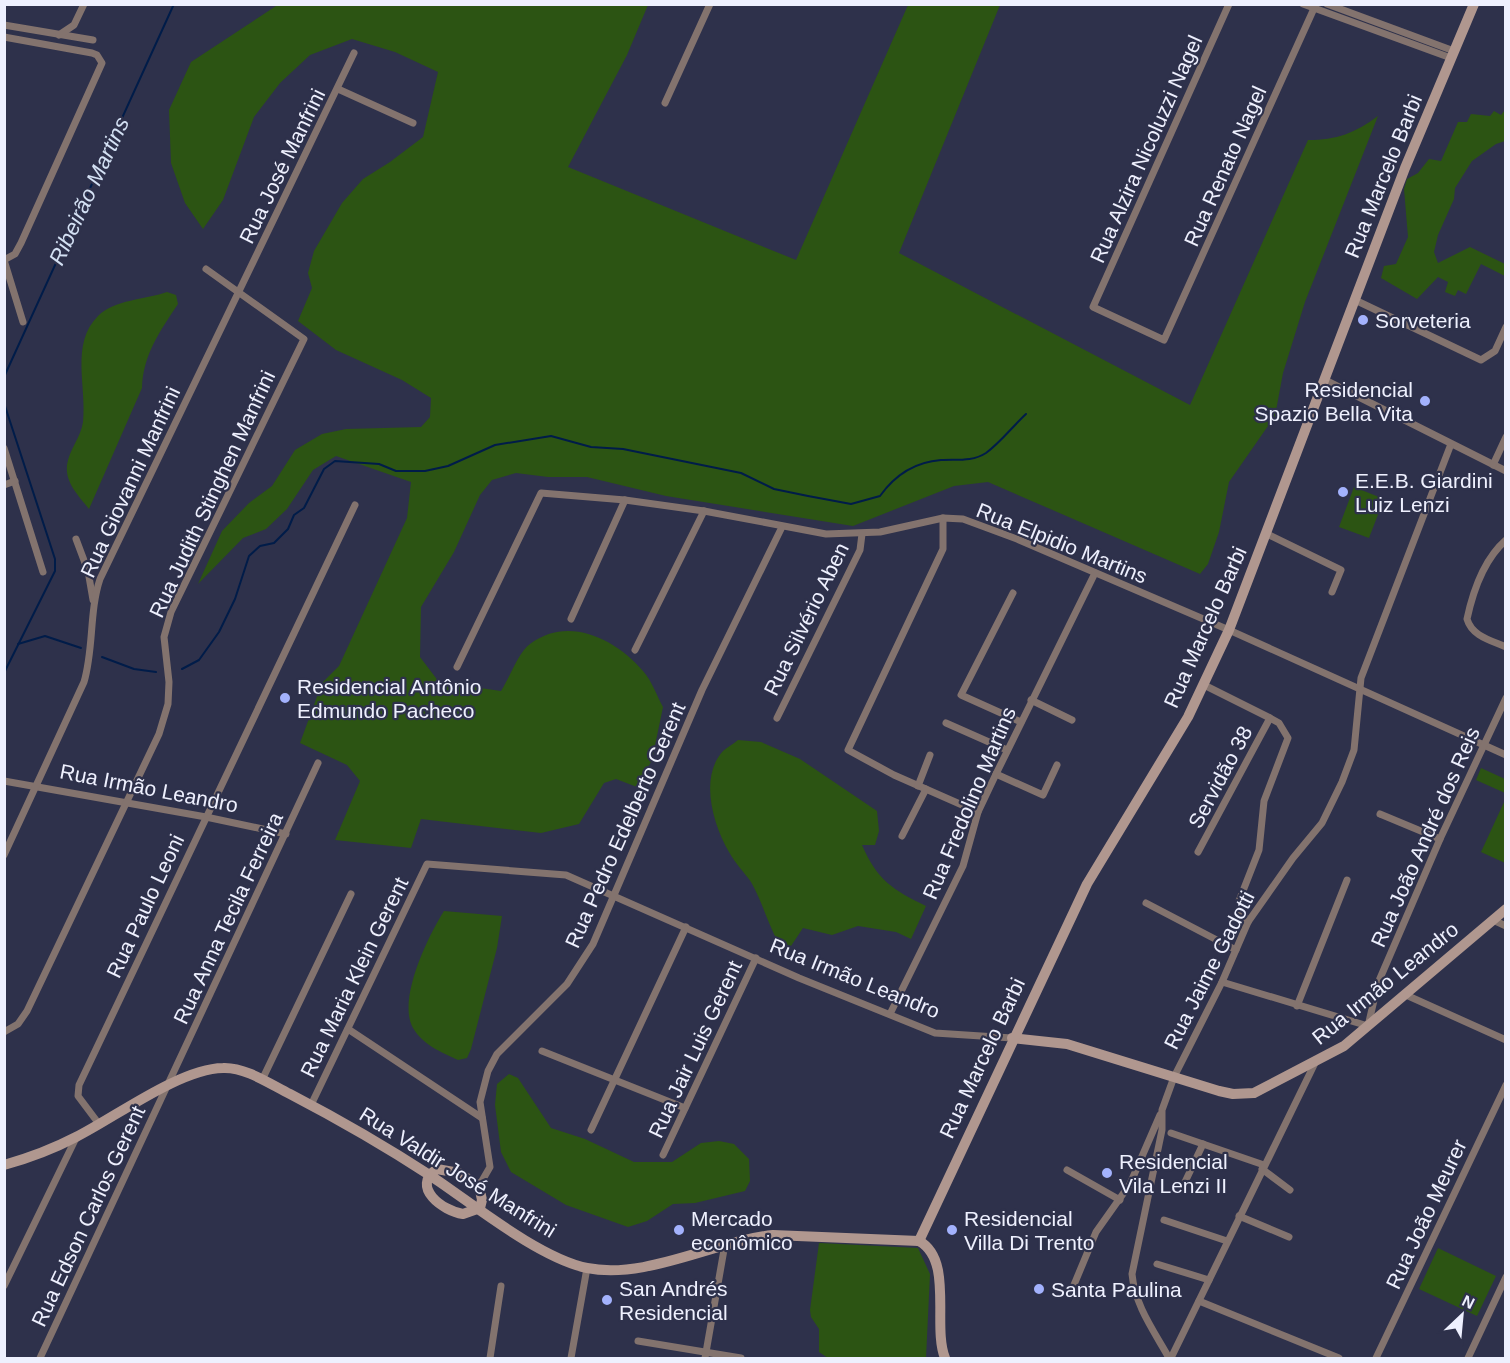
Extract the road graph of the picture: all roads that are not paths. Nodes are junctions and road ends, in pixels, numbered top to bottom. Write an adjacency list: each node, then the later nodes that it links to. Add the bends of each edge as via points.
1 (84, 4): 9 (street, via 74,25)
2 (710, 4): 16 (street)
3 (1229, 4): 24 (street, Rua Alzira Nicoluzzi Nagel, via 1093,307)
4 (1303, 4): 7 (street)
5 (1327, 4): 14 (street)
6 (1474, 4): 14 (street, Rua Marcelo Barbi)
7 (1315, 7): 14 (street); 24 (street, Rua Renato Nagel)
8 (4, 25): 9 (street)
9 (59, 34): 11 (street); 12 (street)
10 (4, 37): 12 (street)
11 (93, 40)
12 (57, 46): 18 (street, via 100,57 101,66 21,243 15,254)
13 (354, 53): 15 (street, Rua José Manfrini)
14 (1453, 55): 21 (street, Rua Marcelo Barbi)
15 (338, 89): 17 (street); 20 (street, Rua José Manfrini)
16 (665, 103)
17 (413, 123)
18 (4, 260): 22 (street)
19 (206, 269): 20 (street)
20 (239, 294): 46 (street, Rua Giovanni Manfrini, via 104,570); 71 (street, Rua Judith Stinghen Manfrini, via 304,339 171,612 164,637 169,682 166,712)
21 (1355, 300): 23 (street, via 1481,360 1496,351); 25 (street, Rua Marcelo Barbi)
22 (23, 322)
23 (1506, 327)
24 (1164, 340)
25 (1325, 381): 27 (street); 39 (street, Rua Marcelo Barbi)
26 (1506, 437): 29 (street)
27 (1451, 444): 29 (street); 53 (street, Rua Jaime Gadotti)
28 (4, 448): 31 (street)
29 (1493, 465): 30 (street)
30 (1506, 471)
31 (15, 482): 32 (street); 42 (street)
32 (4, 485)
33 (625, 500): 35 (street, Rua Elpidio Martins); 47 (street); 51 (street, Rua Elpidio Martins, via 541,493)
34 (356, 505): 74 (street, Rua Paulo Leoni)
35 (704, 511): 37 (street, Rua Elpidio Martins); 50 (street)
36 (943, 518): 38 (street, Rua Elpidio Martins); 43 (street, Rua Elpidio Martins, via 983,525); 70 (street, via 944,549 848,750)
37 (782, 527): 38 (street, Rua Elpidio Martins, via 826,534); 83 (street, Rua Pedro Edelberto Gerent, via 702,690)
38 (862, 534): 56 (street, Rua Silvério Aben, via 861,550)
39 (1267, 534): 44 (street, via 1341,570); 48 (street, Rua Marcelo Barbi)
40 (76, 539): 46 (street, via 88,571)
41 (1506, 540): 49 (street, via 1486,564 1467,619 1477,635)
42 (44, 572)
43 (1095, 573): 48 (street, Rua Elpidio Martins); 55 (street, Rua Fredolino Martins)
44 (1332, 592)
45 (1013, 593): 59 (street, via 962,695)
46 (93, 606): 69 (street, Rua Giovanni Manfrini, via 91,656 84,682)
47 (571, 619)
48 (1229, 630): 52 (street, Rua Marcelo Barbi); 53 (street, Rua Elpidio Martins)
49 (1506, 647)
50 (635, 651)
51 (457, 667)
52 (1204, 685): 57 (street); 99 (street, Rua Marcelo Barbi, via 1094,870)
53 (1359, 689): 61 (street, Rua Elpidio Martins); 87 (street, Rua Jaime Gadotti, via 1354,750 1333,803)
54 (1506, 698): 61 (street, Rua João André dos Reis)
55 (1031, 700): 58 (street); 59 (street, Rua Fredolino Martins)
56 (777, 718)
57 (1270, 718): 78 (street, Servidão 38); 87 (street, via 1286,732 1287,745 1264,801 1259,850 1239,901 1240,911)
58 (1072, 720)
59 (1021, 722): 62 (street, Rua Fredolino Martins)
60 (946, 723): 62 (street)
61 (1484, 746): 64 (street, Rua Elpidio Martins); 77 (street, Rua João André dos Reis)
62 (1007, 750): 67 (street, Rua Fredolino Martins)
63 (930, 755): 70 (street)
64 (1506, 755)
65 (318, 763): 75 (street, Rua Anna Tecila Ferreira)
66 (1057, 765): 67 (street, via 1043,795)
67 (996, 774): 72 (street, Rua Fredolino Martins)
68 (4, 781): 69 (street, Rua Irmão Leandro)
69 (37, 787): 71 (street, Rua Irmão Leandro); 79 (street, Rua Giovanni Manfrini)
70 (922, 787): 72 (street); 76 (street)
71 (127, 803): 74 (street, Rua Irmão Leandro); 98 (street, Rua Judith Stinghen Manfrini, via 27,1011 18,1024)
72 (978, 812): 95 (street, Rua Fredolino Martins, via 963,866)
73 (1380, 814): 77 (street)
74 (206, 817): 75 (street, Rua Irmão Leandro); 112 (street, Rua Paulo Leoni, via 79,1085 78,1096)
75 (286, 834): 107 (street, Rua Anna Tecila Ferreira)
76 (902, 836)
77 (1440, 839): 96 (street, Rua João André dos Reis, via 1378,983)
78 (1198, 852)
79 (4, 855)
80 (427, 864): 83 (street, Rua Irmão Leandro, via 566,875); 97 (street, Rua Maria Klein Gerent)
81 (1347, 880): 94 (street)
82 (351, 894): 104 (street)
83 (615, 896): 89 (street, Rua Irmão Leandro); 111 (street, Rua Pedro Edelberto Gerent, via 593,944 567,984 497,1054 483,1085)
84 (1146, 903): 90 (street)
85 (1506, 909): 86 (street, Rua Irmão Leandro)
86 (1492, 920): 88 (street); 93 (street, Rua Irmão Leandro)
87 (1248, 922): 90 (street, Rua Jaime Gadotti)
88 (1506, 926)
89 (686, 927): 91 (street, Rua Irmão Leandro); 105 (street)
90 (1236, 950): 92 (street, Rua Jaime Gadotti)
91 (756, 958): 95 (street, Rua Irmão Leandro); 109 (street, Rua Jair Luis Gerent)
92 (1222, 982): 94 (street); 103 (street, Rua Jaime Gadotti)
93 (1406, 995): 96 (street, Rua Irmão Leandro); 100 (street)
94 (1297, 1006): 96 (street)
95 (890, 1014): 99 (street, Rua Irmão Leandro, via 946,1035)
96 (1368, 1026): 102 (street, Rua Irmão Leandro)
97 (348, 1029): 108 (street, Rua Maria Klein Gerent); 111 (street)
98 (4, 1032)
99 (1012, 1038): 103 (street, Rua Irmão Leandro, via 1067,1044); 131 (street, Rua Marcelo Barbi)
100 (1506, 1040)
101 (542, 1051): 105 (street)
102 (1315, 1063): 103 (street, Rua Irmão Leandro, via 1245,1094 1219,1091); 119 (street)
103 (1174, 1077): 110 (street, Rua Jaime Gadotti)
104 (262, 1080): 107 (street, Rua Valdir José Manfrini, via 226,1067 208,1069); 108 (street, Rua Valdir José Manfrini)
105 (614, 1080): 109 (street); 113 (street)
106 (1506, 1084): 150 (street, Rua João Meurer)
107 (167, 1087): 112 (street, Rua Valdir José Manfrini); 143 (street, Rua Edson Carlos Gerent)
108 (311, 1105): 121 (street, Rua Valdir José Manfrini)
109 (685, 1108): 117 (street, Rua Jair Luis Gerent)
110 (1162, 1110): 125 (street); 148 (street, Rua Jaime Gadotti, via 1162,1130 1132,1274 1141,1308)
111 (482, 1118): 123 (street, Rua Pedro Edelberto Gerent, via 490,1167)
112 (99, 1124): 115 (street, Rua Valdir José Manfrini)
113 (591, 1130)
114 (1171, 1133): 116 (street)
115 (76, 1138): 118 (street, Rua Valdir José Manfrini); 137 (street)
116 (1203, 1144): 119 (street); 122 (street)
117 (663, 1155)
118 (4, 1165)
119 (1263, 1167): 124 (street); 127 (street)
120 (1066, 1170): 125 (street)
121 (429, 1175): 123 (street, via 437,1169 447,1169); 126 (street, Rua Valdir José Manfrini); 126 (street, via 428,1188 438,1204 463,1214)
122 (1185, 1182)
123 (479, 1186): 126 (street)
124 (1290, 1190)
125 (1120, 1200): 139 (street, via 1096,1232)
126 (480, 1208): 134 (street, Rua Valdir José Manfrini, via 558,1258)
127 (1239, 1216): 129 (street); 130 (street)
128 (1164, 1220): 130 (street)
129 (1288, 1237)
130 (1227, 1240): 136 (street)
131 (919, 1241): 132 (street, Rua Valdir José Manfrini, via 797,1235); 147 (street, via 928,1248 938,1270 938,1334)
132 (725, 1244): 134 (street, Rua Valdir José Manfrini, via 622,1270); 142 (street)
133 (1157, 1264): 136 (street)
134 (587, 1268): 145 (street)
135 (1506, 1277): 151 (street)
136 (1209, 1280): 140 (street)
137 (4, 1286)
138 (501, 1286): 144 (street)
139 (1071, 1292)
140 (1199, 1300): 148 (street); 149 (street)
141 (638, 1341): 142 (street)
142 (706, 1356): 146 (street)
143 (40, 1359)
144 (490, 1359)
145 (571, 1359)
146 (741, 1359)
147 (945, 1359)
148 (1170, 1359)
149 (1339, 1359)
150 (1376, 1359)
151 (1468, 1359)

